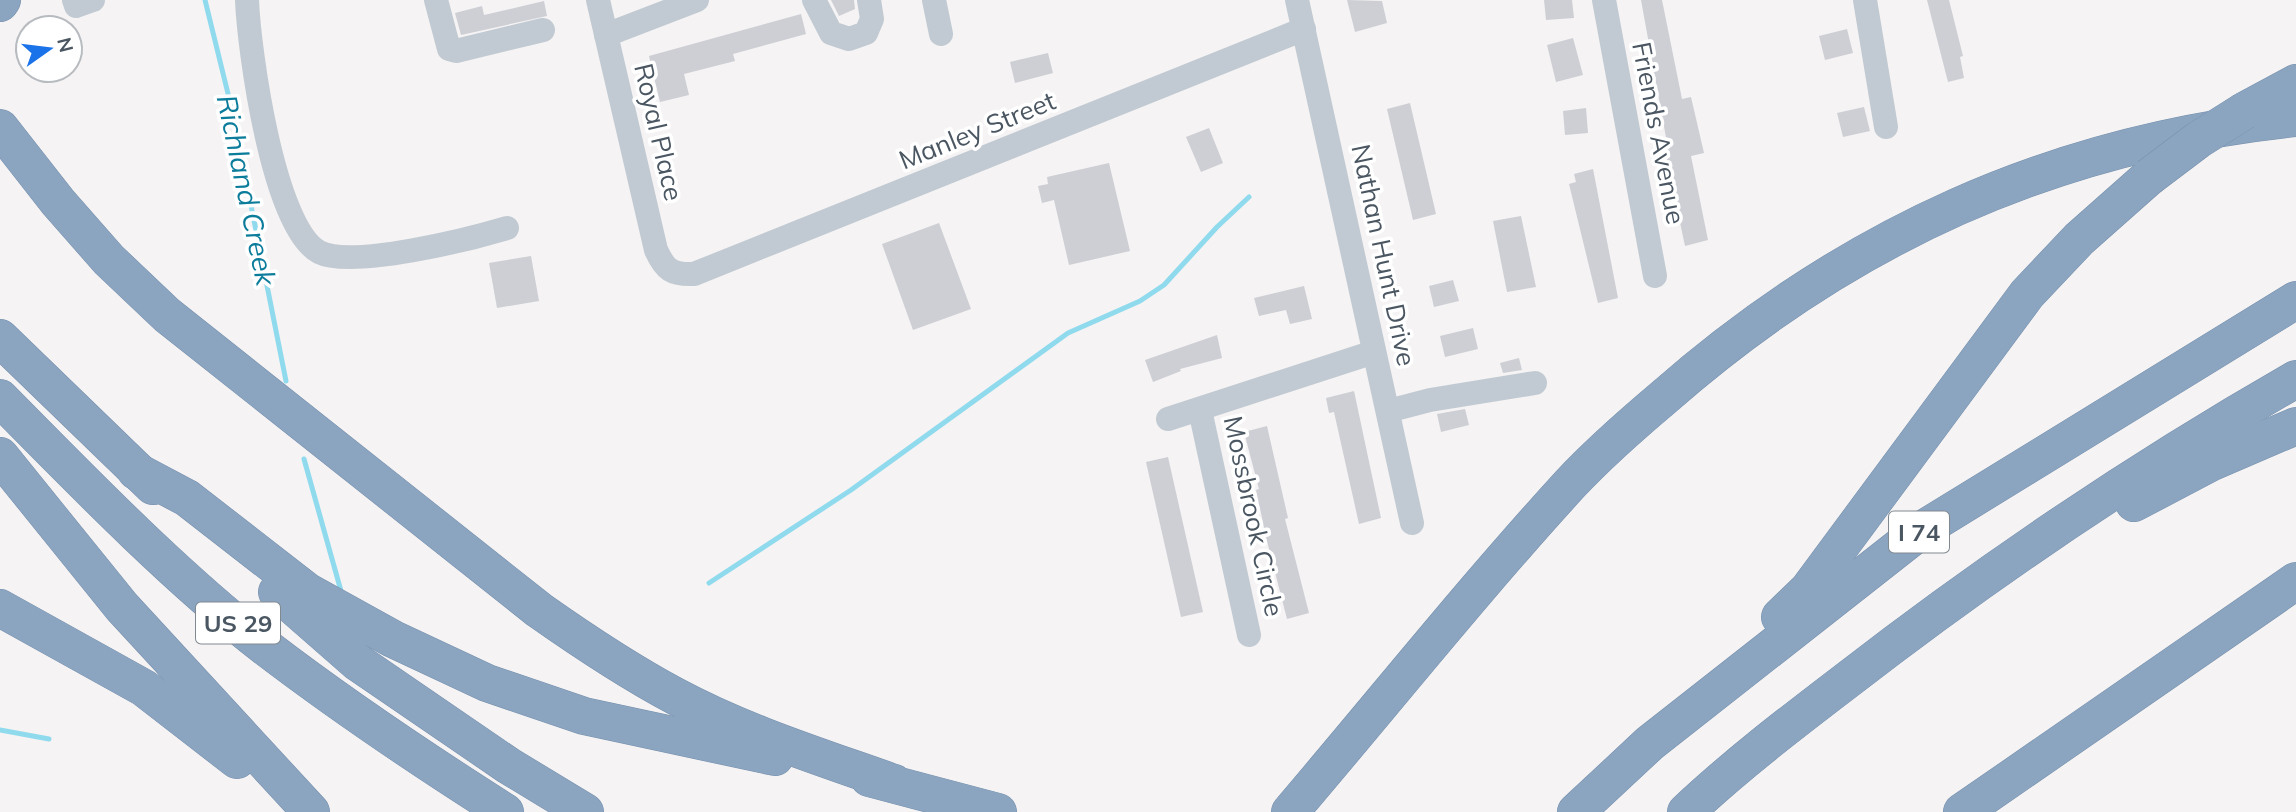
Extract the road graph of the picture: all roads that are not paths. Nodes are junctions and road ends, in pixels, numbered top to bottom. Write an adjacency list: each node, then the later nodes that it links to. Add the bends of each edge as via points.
1 (74, 0): 2 (street, via 76,6)
2 (93, 0)
3 (247, 0): 21 (street, via 262,116 281,185 295,223 317,251 339,257 438,247)
4 (436, 0): 14 (street, via 446,46 456,51)
5 (598, 0): 16 (street, Royal Place)
6 (697, 0): 16 (street)
7 (814, 0): 8 (street, via 831,33 849,39 866,33 872,19)
8 (869, 0)
9 (934, 0): 15 (street)
10 (1297, 0): 13 (street, Nathan Hunt Drive)
11 (1604, 0): 23 (street, Friends Avenue)
12 (1865, 0): 19 (street)
13 (1304, 29): 22 (street, Manley Street, via 707,270 677,275); 26 (street, Nathan Hunt Drive)
14 (543, 30)
15 (941, 34)
16 (606, 35): 22 (street, Royal Place, via 656,250 663,267)
17 (2296, 83): 41 (highway, bridge, via 2198,140 2079,239 2028,294 1808,590)
18 (2296, 118): 48 (highway, via 2164,140 2016,182 1906,230 1785,300 1720,348 1571,483)
19 (1886, 127)
20 (0, 128): 42 (highway, via 109,260 167,315 540,610 596,650 677,697 776,740)
21 (507, 228)
22 (671, 271)
23 (1655, 276)
24 (2296, 300): 41 (highway, I 74, via 1920,531)
25 (0, 338): 35 (highway, US 29)
26 (1374, 352): 30 (street); 31 (street, Nathan Hunt Drive)
27 (2296, 379): 40 (highway, via 2053,530)
28 (1535, 383): 31 (street)
29 (0, 398): 45 (highway, US 29, via 155,550 262,644 387,735)
30 (1200, 410): 32 (street); 39 (street, Mossbrook Circle)
31 (1388, 411): 36 (street, Nathan Hunt Drive)
32 (1168, 419)
33 (2296, 426): 40 (highway, via 2143,498 1960,611)
34 (0, 456): 44 (highway, via 122,607)
35 (136, 471): 42 (highway, via 187,498 308,592 487,683 584,716); 46 (highway, US 29, via 357,662)
36 (1412, 523)
37 (2296, 581): 51 (highway)
38 (0, 608): 43 (highway, via 144,688)
39 (1250, 635)
40 (1898, 641): 50 (highway, via 1727,774)
41 (1650, 743): 49 (highway, I 74)
42 (894, 783): 47 (highway)
43 (300, 812)
44 (311, 812)
45 (505, 812)
46 (585, 812)
47 (998, 812)
48 (1290, 812)
49 (1576, 812)
50 (1686, 812)
51 (1962, 812)

